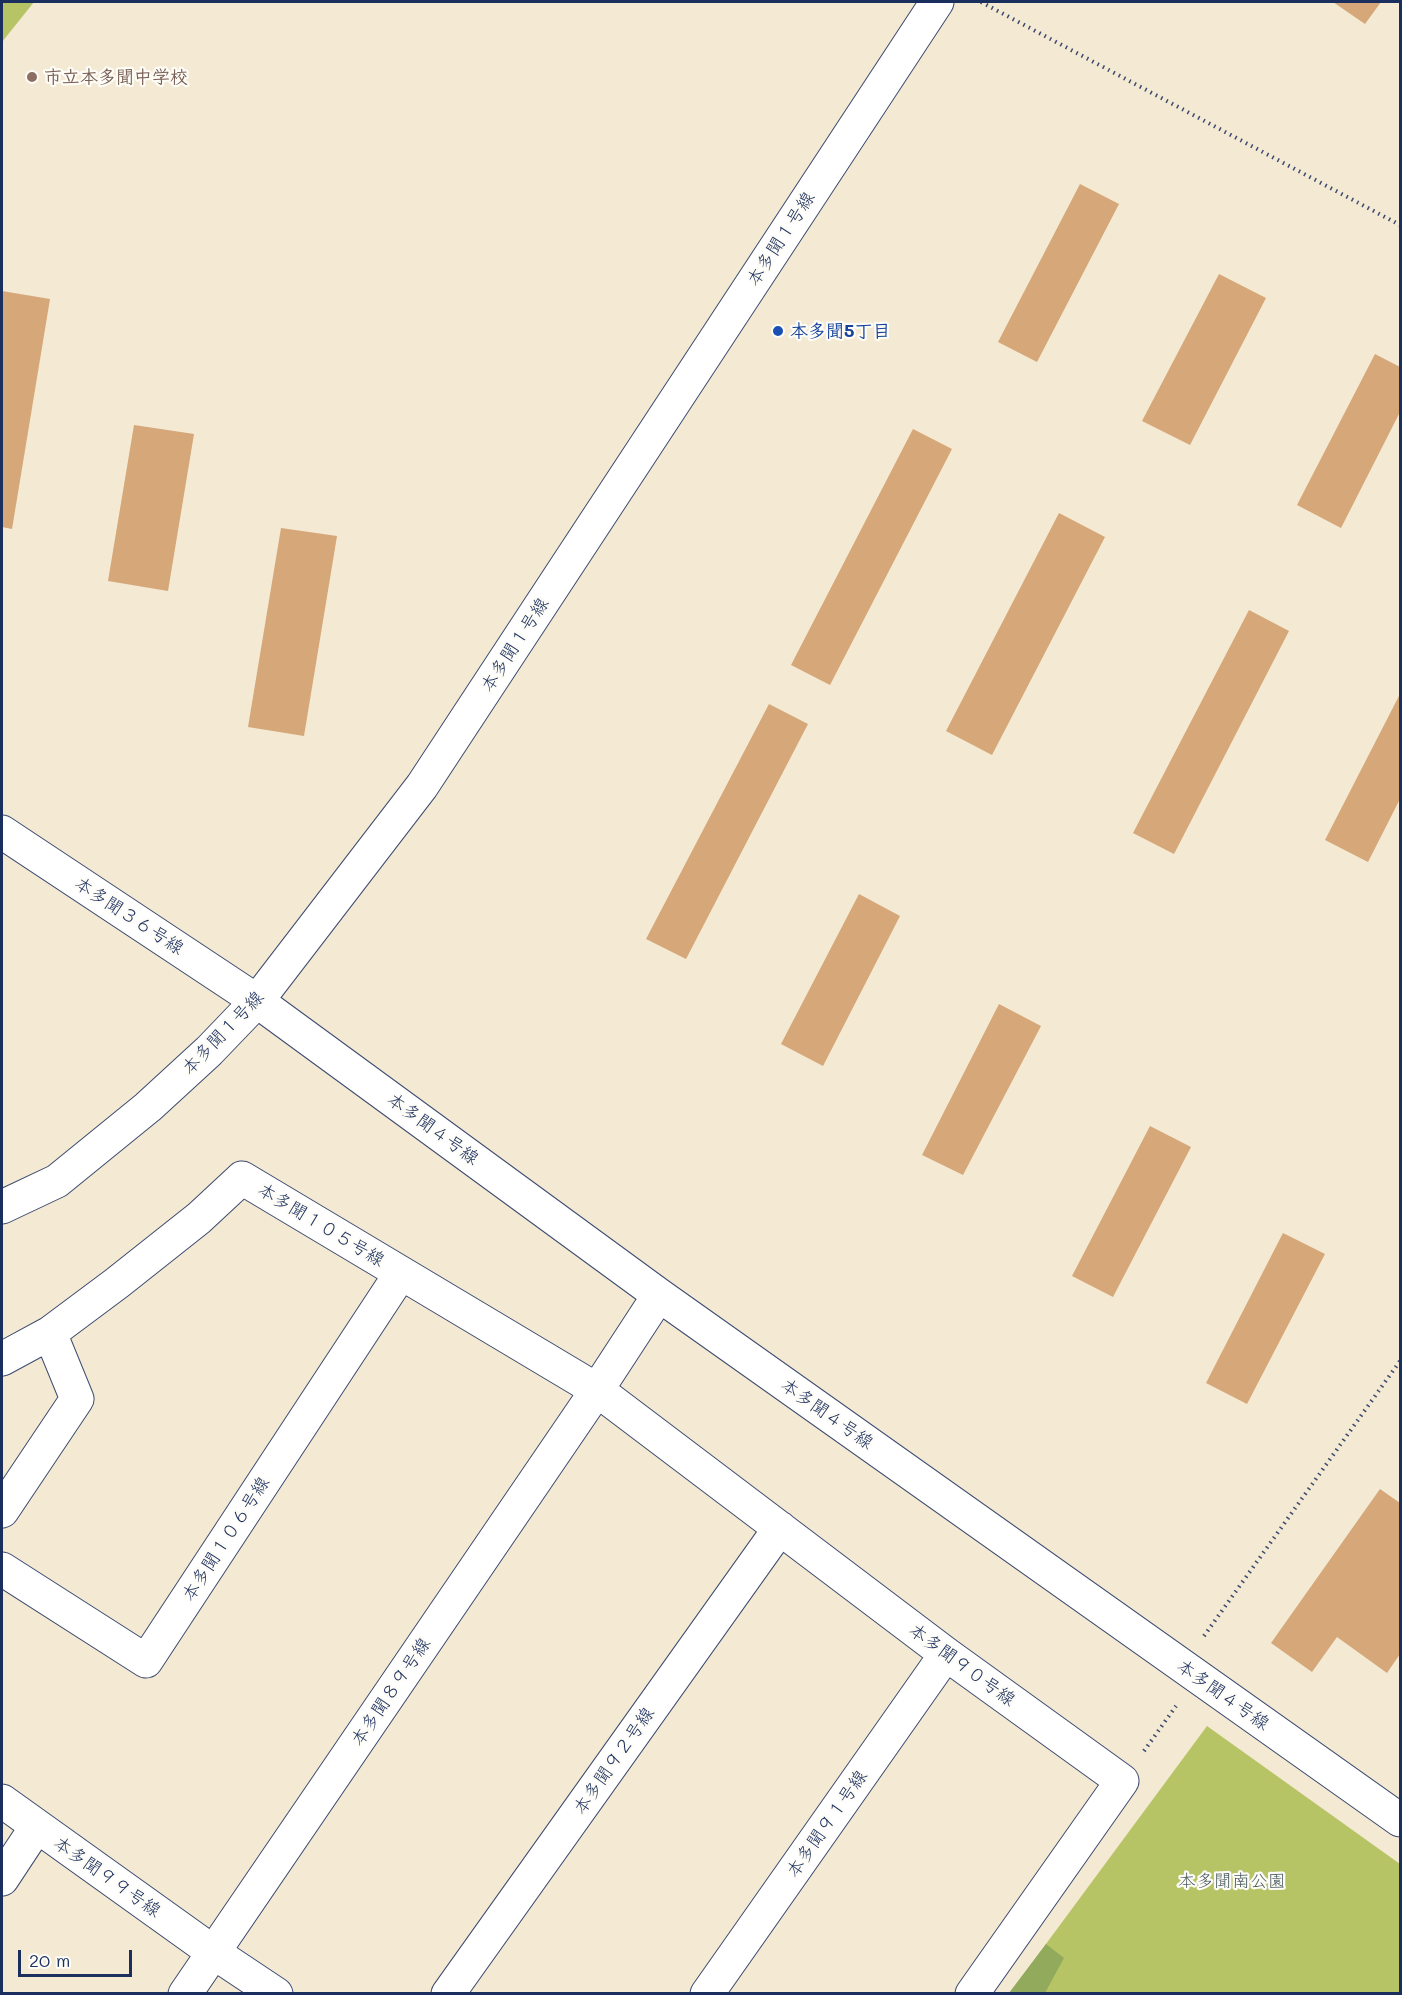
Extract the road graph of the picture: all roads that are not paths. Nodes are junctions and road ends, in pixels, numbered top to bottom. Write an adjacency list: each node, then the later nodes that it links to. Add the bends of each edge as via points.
1 (935, 2): 3 (street, 本多聞１号線, via 422,786)
2 (2, 832): 3 (street, 本多聞３６号線)
3 (257, 1001): 4 (street, 本多聞１号線, via 148,1107 57,1181); 6 (street, 本多聞４号線)
4 (2, 1207)
5 (401, 1273): 7 (street, 本多聞１０５号線, via 242,1178 190,1225); 9 (street, 本多聞１０５号線); 12 (street, 本多聞１０６号線, via 146,1661)
6 (659, 1295): 9 (street, 本多聞８９号線); 15 (street, 本多聞４号線)
7 (50, 1334): 8 (street, 本多聞１０５号線); 10 (street, via 77,1399)
8 (2, 1359)
9 (597, 1390): 11 (street, 本多聞９０号線); 18 (street, 本多聞８９号線)
10 (2, 1511)
11 (780, 1528): 13 (street, 本多聞９０号線); 21 (street, 本多聞９２号線)
12 (2, 1569)
13 (946, 1654): 22 (street, 本多聞９１号線); 23 (street, 本多聞９０号線, via 1122,1781)
14 (2, 1801): 16 (street, 本多聞９９号線)
15 (1401, 1820)
16 (37, 1826): 17 (street); 18 (street, 本多聞９９号線)
17 (2, 1879)
18 (213, 1952): 19 (street, 本多聞８９号線); 20 (street, 本多聞９９号線)
19 (185, 1994)
20 (276, 1994)
21 (448, 1994)
22 (707, 1994)
23 (972, 1994)

